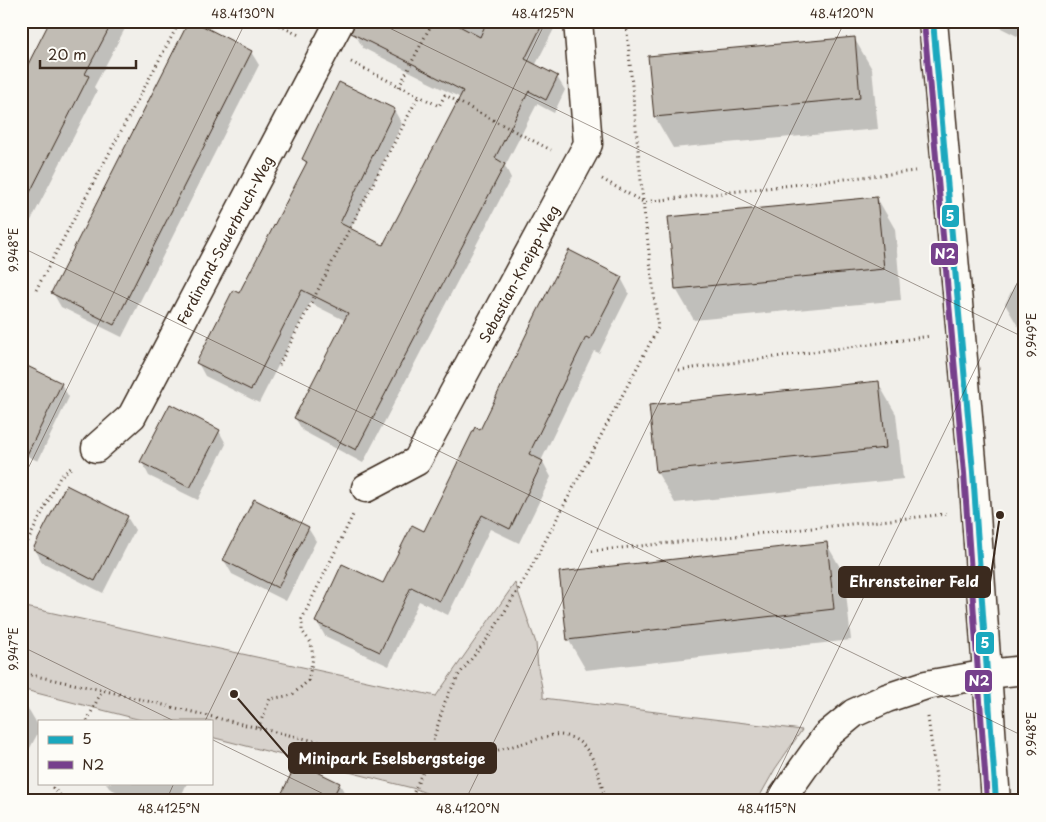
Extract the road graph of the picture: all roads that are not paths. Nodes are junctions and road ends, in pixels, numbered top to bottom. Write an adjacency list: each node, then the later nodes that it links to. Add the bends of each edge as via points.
1 (340, 21): 4 (street, Ferdinand-Sauerbruch-Weg, via 132,416)
2 (578, 21): 5 (street, Sebastian-Kneipp-Weg, via 588,144 417,461)
3 (933, 21): 7 (street)
4 (96, 448)
5 (366, 488)
6 (1025, 670): 7 (street)
7 (988, 674): 8 (street, via 926,686 854,713 826,736); 9 (street)
8 (780, 801)
9 (996, 801)

